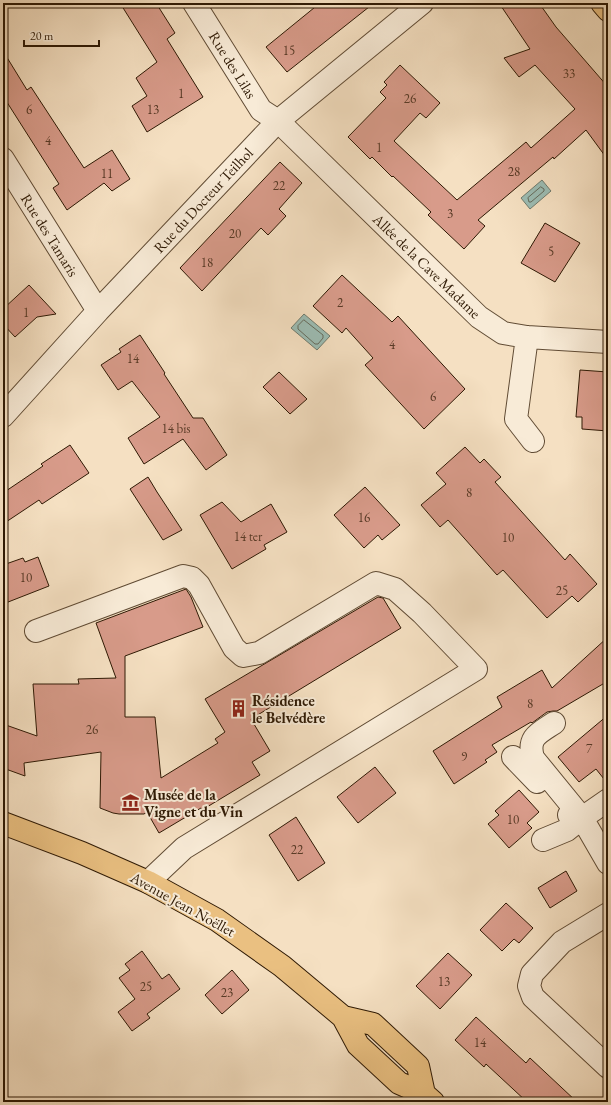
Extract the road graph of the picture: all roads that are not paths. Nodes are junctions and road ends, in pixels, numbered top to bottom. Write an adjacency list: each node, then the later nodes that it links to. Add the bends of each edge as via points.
1 (194, 3): 5 (street, Rue des Lilas, via 261,110)
2 (422, 3): 5 (street, Rue du Docteur Teilhol)
3 (602, 3): 4 (main road)
4 (608, 10)
5 (278, 121): 7 (street, Rue du Docteur Teilhol); 8 (street, Allée de la Cave Madame, via 479,317 503,333)
6 (3, 159): 7 (street, Rue des Tamaris)
7 (98, 311): 10 (street, Rue du Docteur Teilhol)
8 (527, 337): 9 (street, Allée de la Cave Madame); 11 (street, via 516,420)
9 (608, 342)
10 (3, 416)
11 (533, 441)
12 (36, 631): 20 (street, via 183,576 192,578 199,585 234,648 243,656 259,653 376,583 395,589 476,669 184,848)
13 (554, 723): 16 (street, via 535,737 530,751 539,767)
14 (513, 757): 16 (street, via 564,814)
15 (608, 800): 16 (street)
16 (582, 818): 18 (street, via 567,830); 19 (street)
17 (3, 823): 20 (main road, Avenue Jean Noëllet)
18 (543, 840)
19 (608, 863)
20 (148, 882): 23 (main road, Avenue Jean Noëllet, via 217,920 282,966 343,1017 358,1045 399,1083)
21 (608, 914): 22 (street, via 562,942 532,974 529,986 533,997)
22 (608, 1067)
23 (429, 1098)

